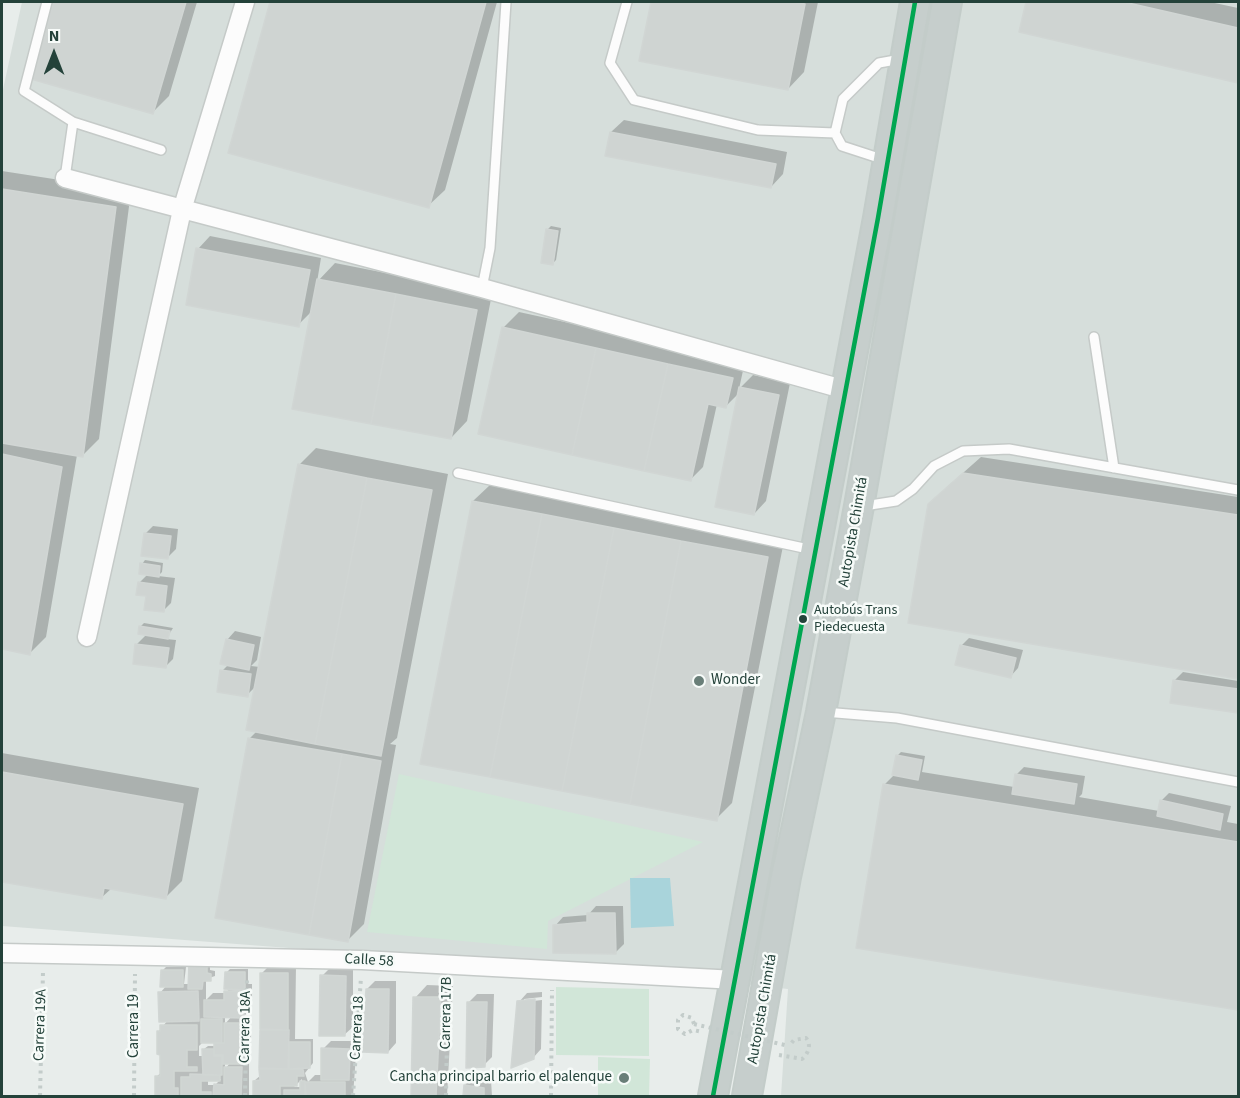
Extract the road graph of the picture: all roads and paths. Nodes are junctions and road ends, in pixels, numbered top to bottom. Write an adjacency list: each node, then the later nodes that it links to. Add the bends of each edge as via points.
1 (47, 2): 8 (lane, via 24,91)
2 (245, 2): 13 (street)
3 (506, 2): 14 (lane, via 490,248)
4 (627, 2): 9 (lane, via 610,63 634,100 758,130)
5 (915, 2): 7 (highway)
6 (947, 2): 20 (highway, Autopista Chimitá)
7 (906, 58): 9 (lane, via 879,63 843,99); 11 (highway)
8 (73, 122): 10 (lane); 12 (lane)
9 (835, 133): 11 (lane, via 842,146)
10 (161, 150)
11 (888, 161): 16 (highway)
12 (65, 178): 13 (street)
13 (182, 210): 14 (street); 22 (street)
14 (482, 288): 16 (street)
15 (1094, 337): 17 (lane)
16 (846, 390): 21 (highway)
17 (1114, 468): 19 (lane); 20 (lane, via 1009,449 963,451 934,466 896,501)
18 (458, 473): 21 (lane)
19 (1239, 490)
20 (859, 506): 23 (highway, Autopista Chimitá)
21 (816, 551): 32 (highway)
22 (87, 637)
23 (821, 712): 24 (lane, via 897,718); 34 (highway, Autopista Chimitá, via 786,877)
24 (1239, 782)
25 (2, 953): 26 (street, Calle 58)
26 (43, 953): 27 (street, Calle 58); 35 (path, Carrera 19A)
27 (135, 955): 28 (street, Calle 58); 36 (path, Carrera 19)
28 (247, 958): 29 (street, Calle 58); 37 (path, Carrera 18A)
29 (362, 960): 30 (street, Calle 58); 38 (path, Carrera 18)
30 (448, 966): 31 (street, Calle 58); 39 (path, Carrera 17B)
31 (552, 971): 32 (street, Calle 58); 40 (path)
32 (736, 980): 33 (highway)
33 (724, 1037): 34 (path, bridge, via 693,1030 685,1034 678,1029 678,1020 683,1015 692,1018 694,1024 789,1046 801,1038 808,1040 809,1046 802,1059); 41 (highway)
34 (756, 1050): 42 (highway, Autopista Chimitá)
35 (40, 1096)
36 (134, 1096)
37 (245, 1096)
38 (354, 1096)
39 (446, 1096)
40 (551, 1096)
41 (713, 1096)
42 (747, 1096)

